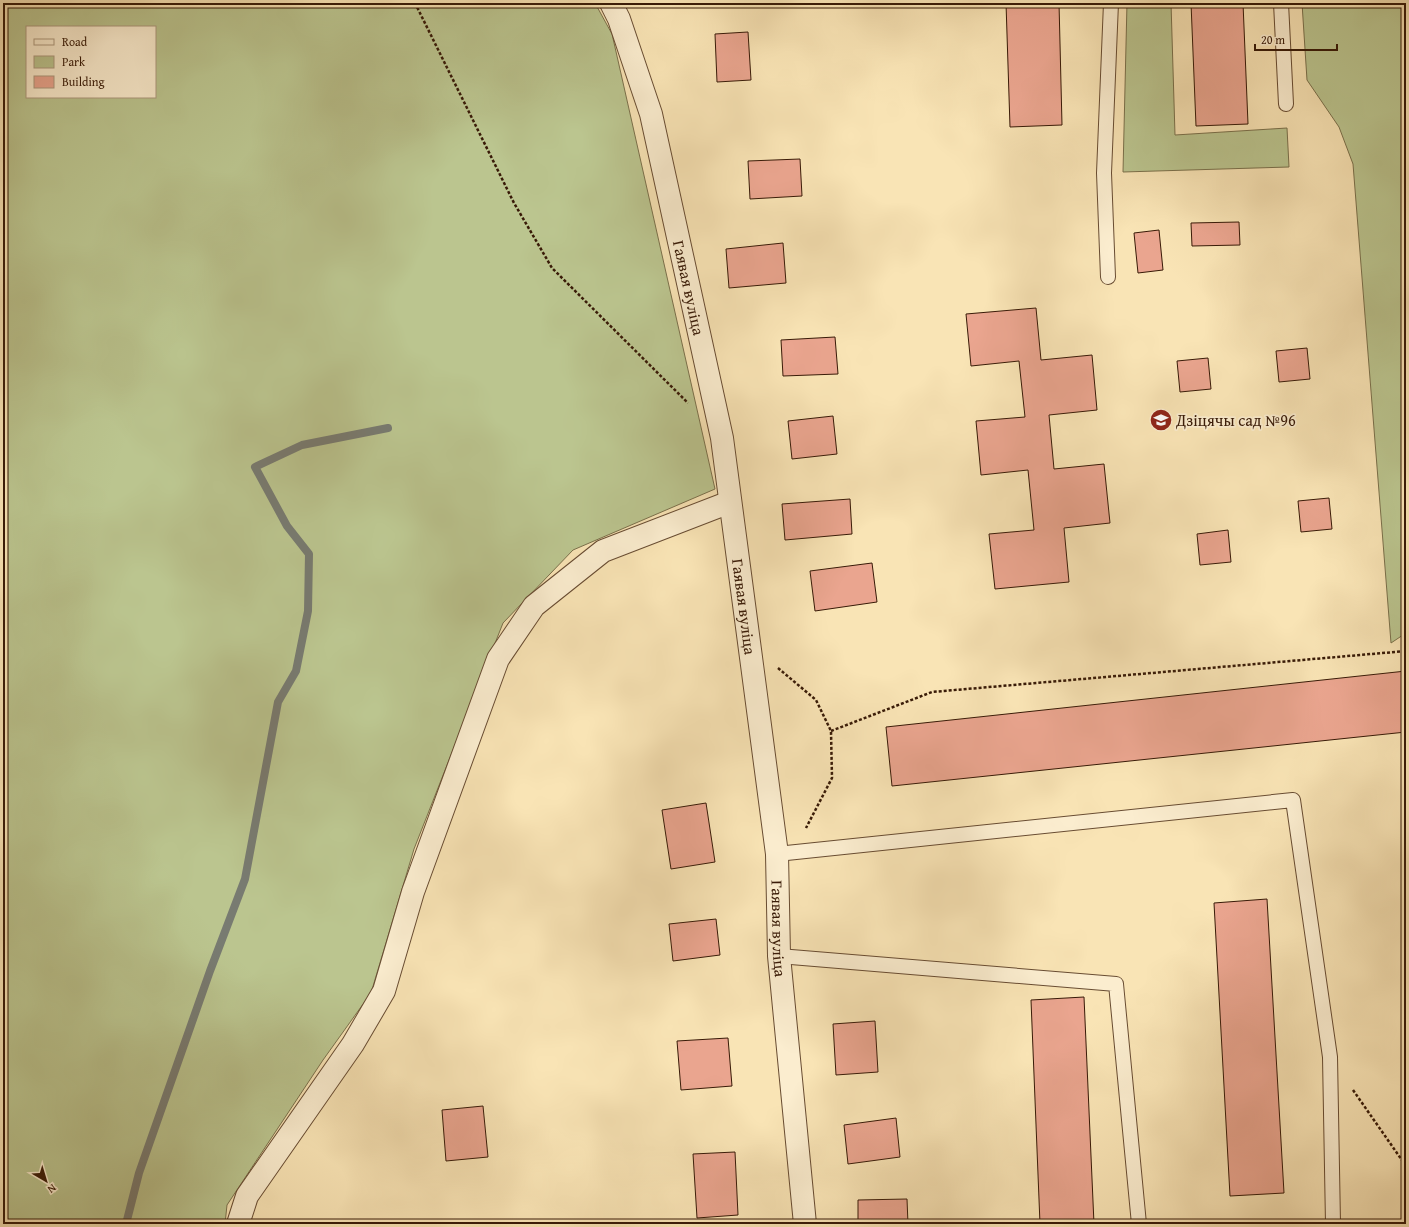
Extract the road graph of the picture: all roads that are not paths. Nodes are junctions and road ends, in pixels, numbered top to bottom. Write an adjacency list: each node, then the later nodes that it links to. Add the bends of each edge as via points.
1 (611, 3): 6 (street, Гаявая вуліца, via 619,19 651,114 722,438)
2 (1111, 3): 5 (lane, via 1104,173)
3 (1281, 3): 4 (lane)
4 (1286, 104)
5 (1108, 277)
6 (730, 502): 7 (street, Гаявая вуліца); 9 (street, via 603,551 534,606 498,659 413,892 384,991 354,1044 247,1196)
7 (777, 854): 8 (street, Гаявая вуліца); 12 (lane, via 1293,800 1330,1057)
8 (779, 956): 10 (street, Гаявая вуліца); 11 (lane, via 1116,984)
9 (238, 1224)
10 (805, 1224)
11 (1139, 1224)
12 (1333, 1224)

